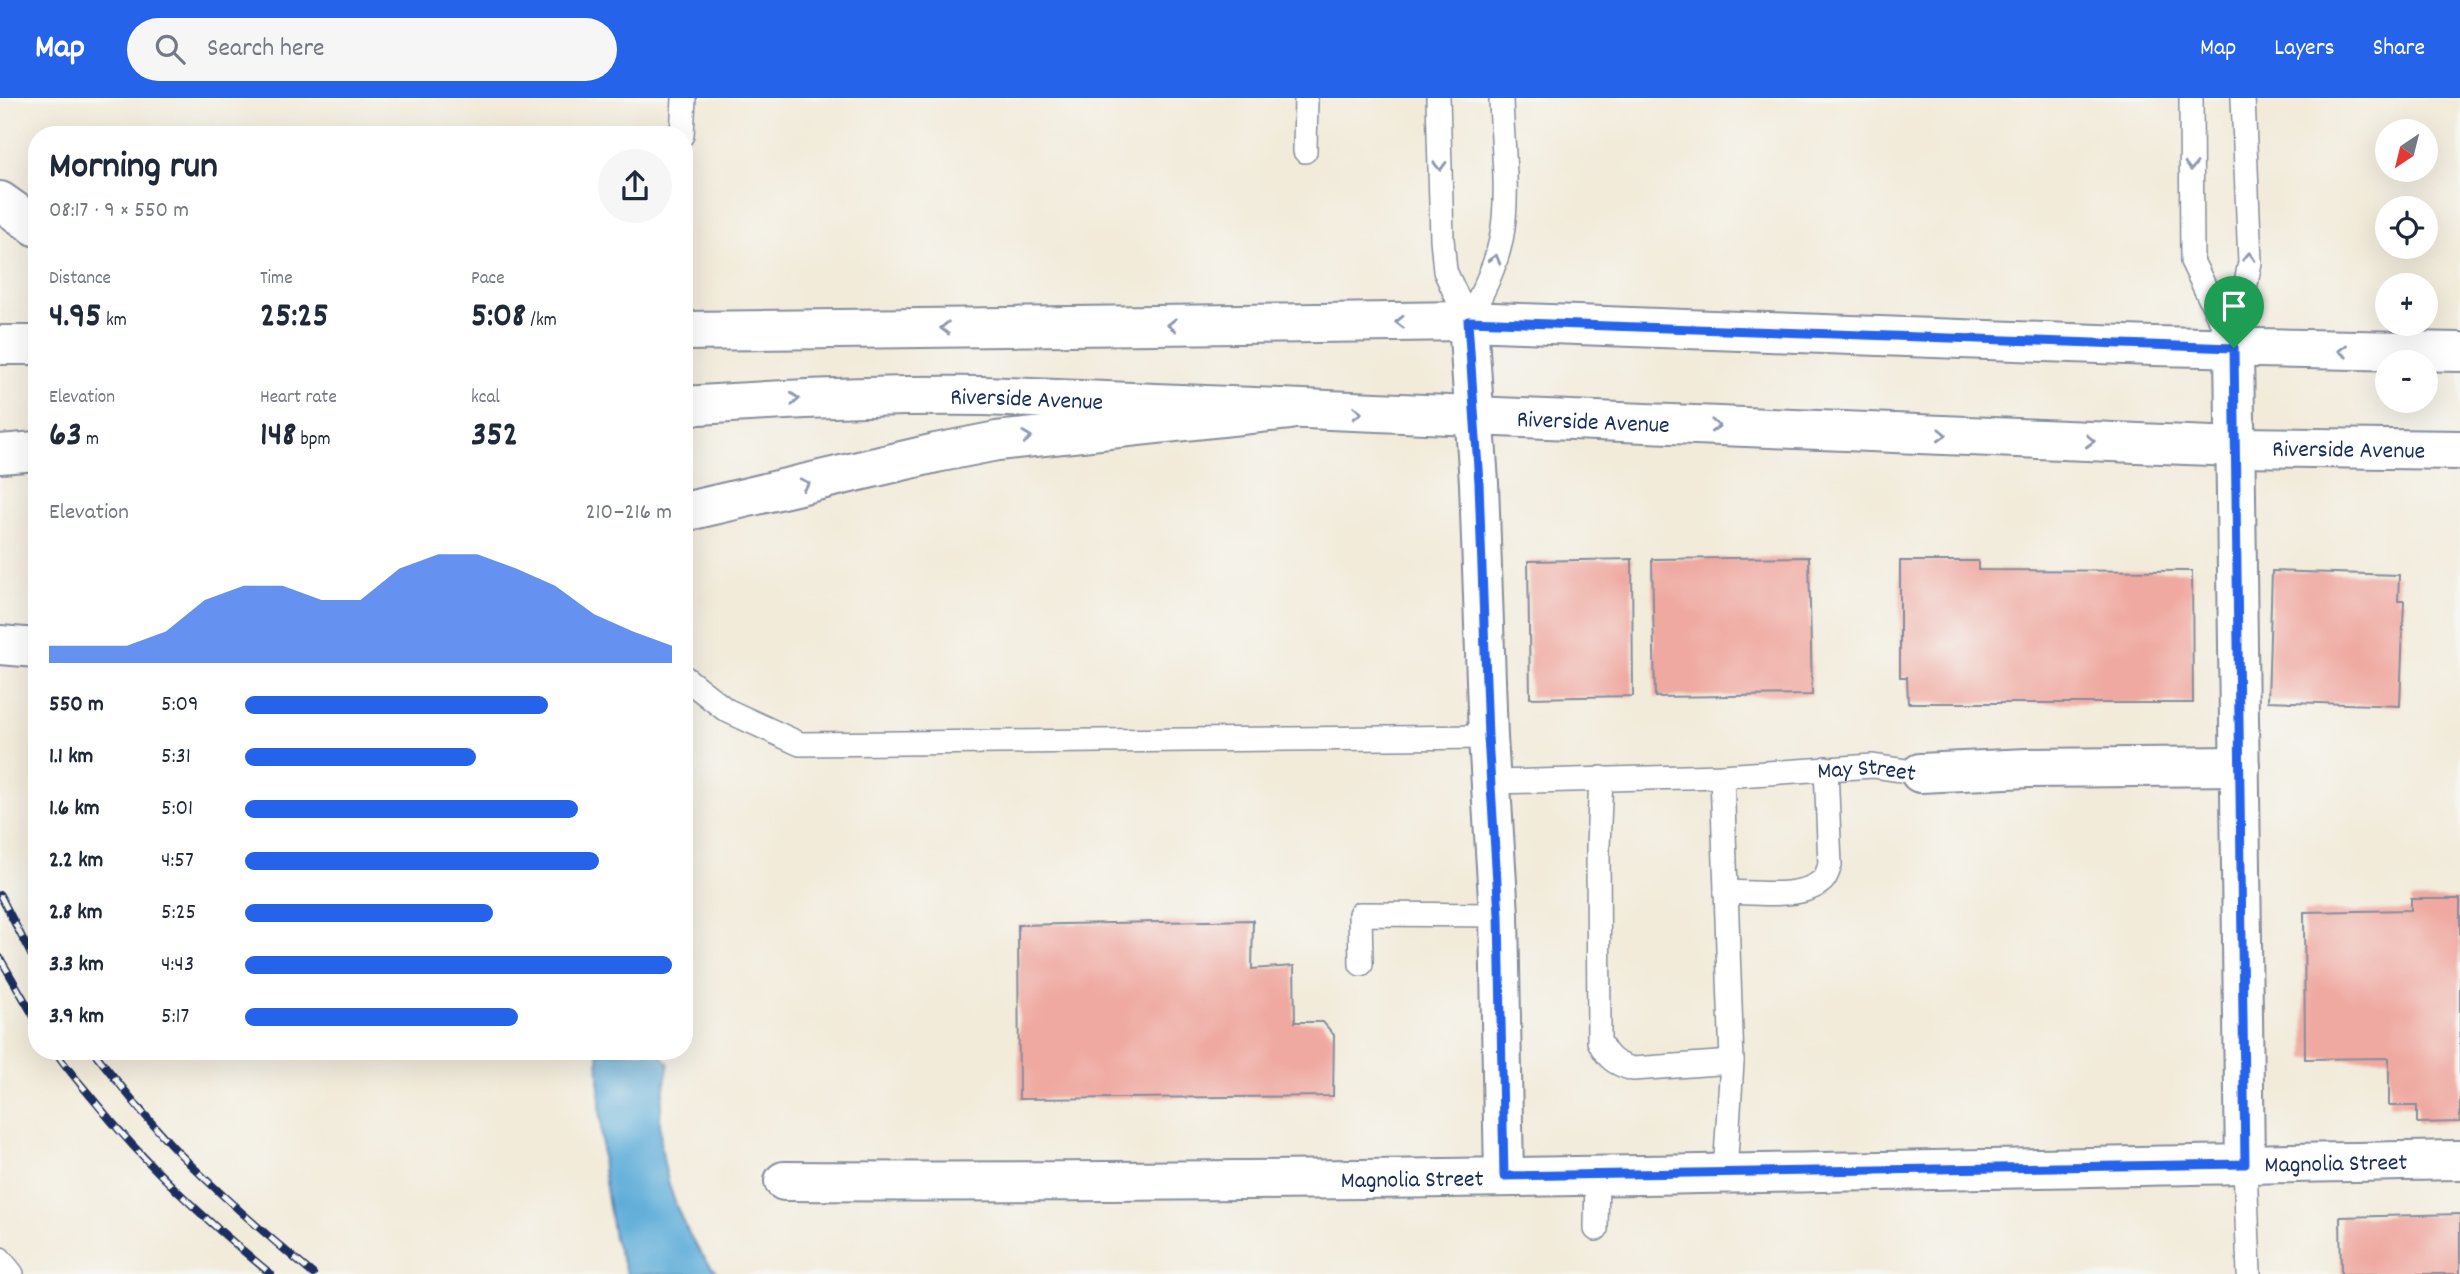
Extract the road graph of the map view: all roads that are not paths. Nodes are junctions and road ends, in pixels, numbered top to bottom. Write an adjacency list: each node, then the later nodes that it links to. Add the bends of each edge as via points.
1 (684, 98): 7 (lane)
2 (1306, 98): 8 (lane)
3 (1438, 98): 11 (lane, one-way to 11, via 1445,271)
4 (1501, 98): 11 (lane, one-way to 4, via 1491,275 1501,239)
5 (2191, 98): 15 (lane, one-way to 15, via 2192,261)
6 (2243, 98): 15 (lane, one-way to 6, via 2250,262)
7 (682, 126)
8 (1305, 151)
9 (0, 201): 10 (main road)
10 (28, 221)
11 (1468, 321): 12 (main road, one-way to 12); 15 (main road); 19 (main road)
12 (693, 331)
13 (0, 345): 14 (main road)
14 (28, 345)
15 (2234, 348): 16 (main road, one-way to 15); 20 (main road)
16 (2460, 352)
17 (693, 405): 18 (main road, Riverside Avenue, one-way to 18, via 904,395)
18 (1289, 410): 19 (main road, Riverside Avenue, one-way to 19); 24 (main road, one-way to 18, via 997,441)
19 (1475, 417): 20 (main road, Riverside Avenue, one-way to 20); 28 (main road)
20 (2236, 447): 21 (main road, Riverside Avenue); 29 (main road)
21 (2460, 450)
22 (28, 452): 23 (main road)
23 (0, 454)
24 (693, 510)
25 (0, 645): 26 (main road)
26 (28, 647)
27 (693, 684): 28 (lane, via 726,710 800,744)
28 (1488, 737): 34 (main road)
29 (2240, 766): 31 (main road, May Street); 40 (main road)
30 (1826, 768): 31 (lane, May Street, via 1873,765); 32 (lane, May Street); 35 (lane, via 1830,865 1825,879 1796,892)
31 (1920, 773)
32 (1722, 776): 33 (lane, May Street); 35 (lane)
33 (1601, 778): 34 (lane, May Street); 38 (lane, via 1599,1041 1610,1059 1633,1069)
34 (1493, 782): 36 (main road)
35 (1726, 892): 38 (lane)
36 (1499, 915): 37 (lane, via 1360,915); 43 (main road)
37 (1361, 964)
38 (1732, 1062): 41 (lane)
39 (2460, 1160): 40 (main road, Magnolia Street)
40 (2245, 1164): 41 (main road, Magnolia Street); 48 (lane)
41 (1725, 1173): 42 (main road, Magnolia Street)
42 (1597, 1175): 43 (main road, Magnolia Street); 45 (lane)
43 (1504, 1176): 44 (main road, Magnolia Street)
44 (783, 1181)
45 (1596, 1229)
46 (0, 1259): 47 (lane)
47 (12, 1274)
48 (2249, 1274)

